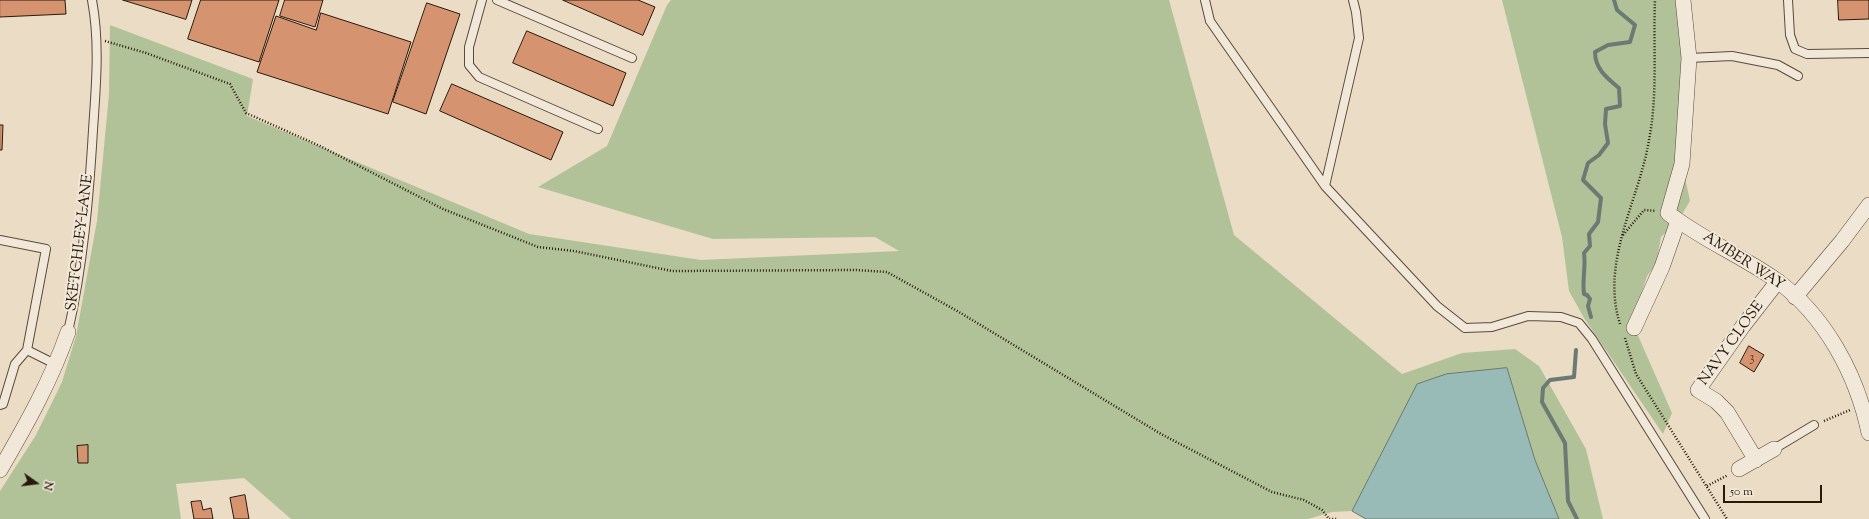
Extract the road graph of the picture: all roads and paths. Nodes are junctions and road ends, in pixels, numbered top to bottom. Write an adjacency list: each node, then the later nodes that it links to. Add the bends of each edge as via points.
1 (92, 0): 8 (lane, SKETCHLEY LANE)
2 (482, 0): 13 (lane, via 469,47 469,64 479,77)
3 (497, 0): 10 (lane)
4 (1205, 0): 14 (lane, via 1210,21)
5 (1353, 0): 14 (lane, via 1359,38)
6 (1683, 0): 11 (street)
7 (1788, 0): 9 (lane, via 1790,35 1795,49 1807,54)
8 (97, 39): 22 (lane, SKETCHLEY LANE, via 90,179 79,276); 34 (path, via 146,52 230,84 246,113 320,146 443,209 538,247 574,251 672,271 887,272 959,312 1161,434 1272,492 1304,500 1322,510 1329,519)
9 (1869, 53)
10 (632, 58)
11 (1689, 58): 12 (lane, via 1732,56 1778,65); 16 (street, via 1682,164)
12 (1798, 76)
13 (598, 129)
14 (1324, 186): 35 (lane, via 1437,306 1464,328 1492,326 1528,316 1561,317 1579,323 1592,339)
15 (1869, 204): 20 (street)
16 (1673, 217): 17 (path, via 1644,210); 19 (street, AMBER WAY); 21 (street, via 1662,267)
17 (1621, 237)
18 (0, 240): 23 (lane, via 46,249)
19 (1778, 281): 20 (street, AMBER WAY); 30 (street, NAVY CLOSE, via 1742,326 1698,390 1716,401 1727,412)
20 (1795, 297): 26 (street, AMBER WAY, via 1811,311 1840,352)
21 (1634, 328)
22 (68, 332): 24 (street, SKETCHLEY LANE)
23 (27, 350): 24 (lane); 25 (lane, via 15,364 3,404)
24 (57, 365): 32 (street, SKETCHLEY LANE)
25 (0, 405)
26 (1863, 405): 27 (path); 28 (street, AMBER WAY)
27 (1814, 425): 29 (lane)
28 (1869, 433)
29 (1774, 449): 30 (street)
30 (1756, 460): 31 (street)
31 (1739, 469): 33 (path)
32 (0, 470)
33 (1707, 486)
34 (1338, 519)
35 (1705, 519)

